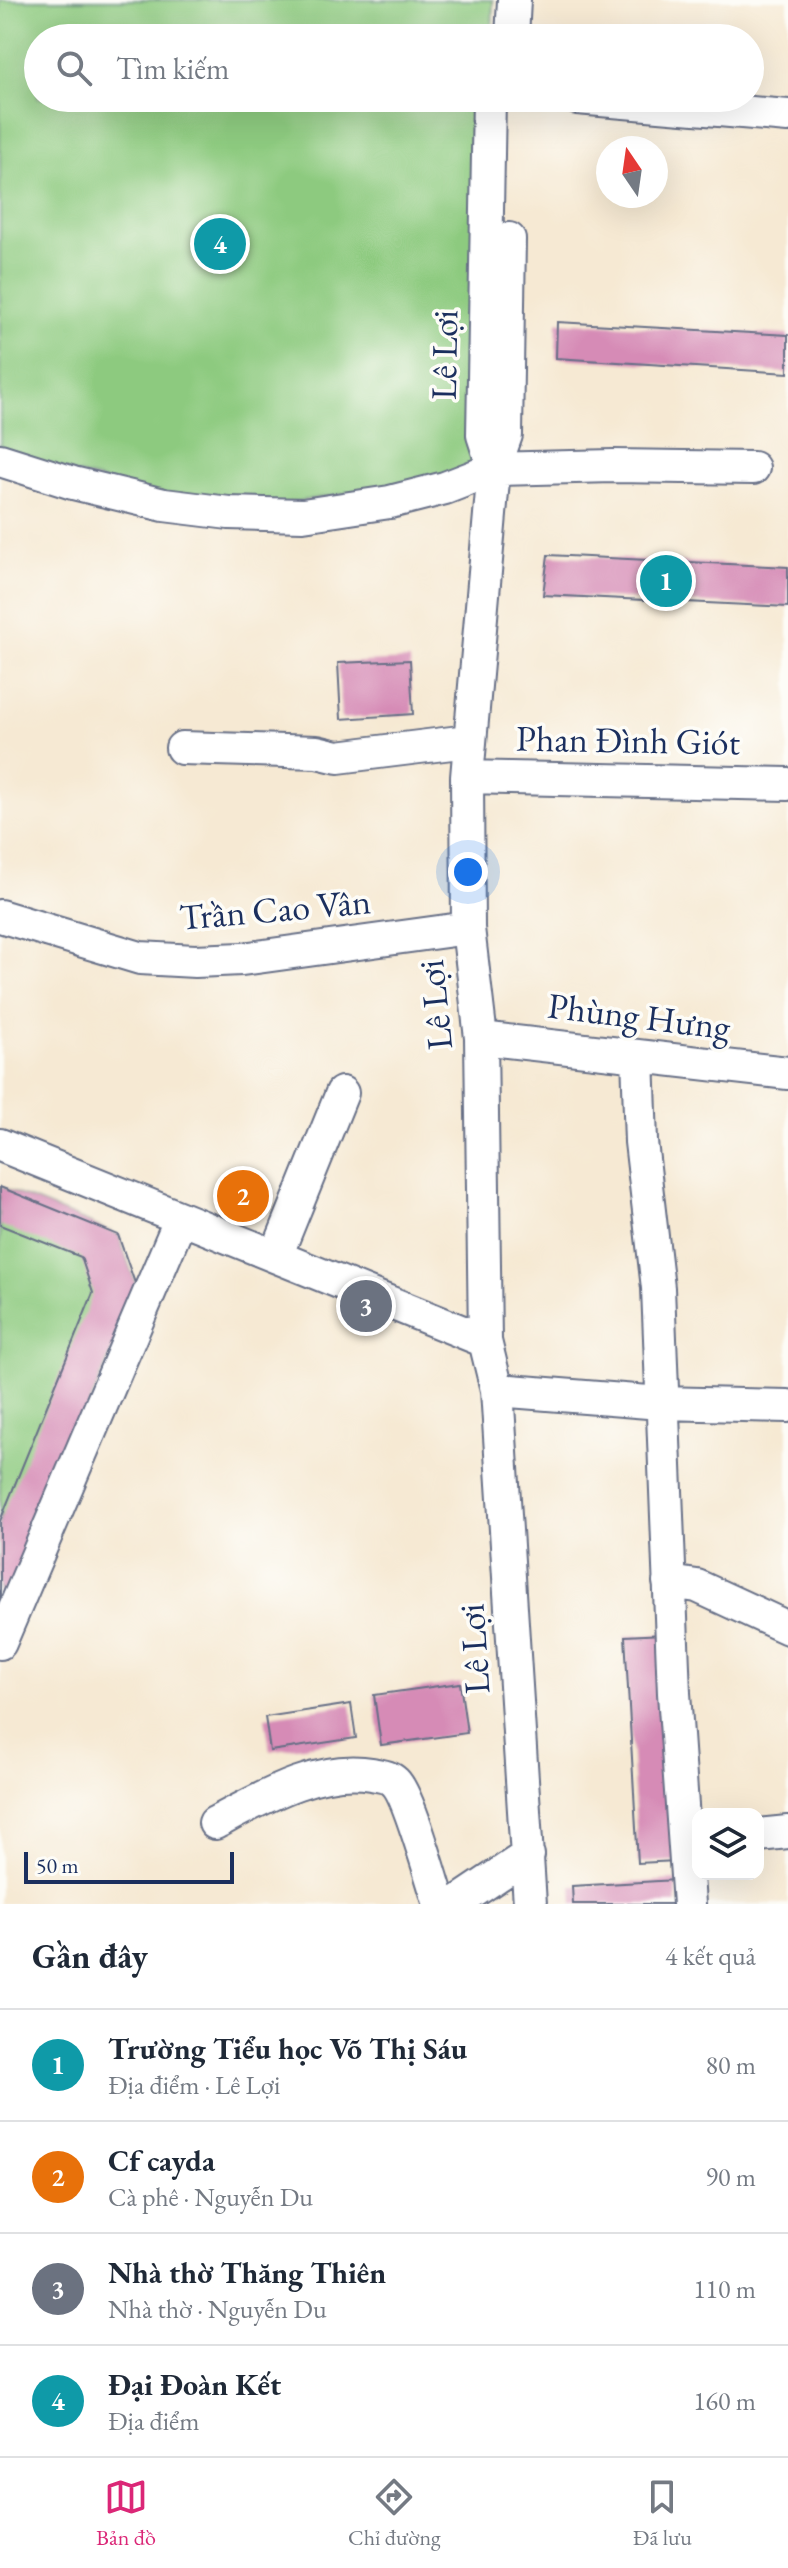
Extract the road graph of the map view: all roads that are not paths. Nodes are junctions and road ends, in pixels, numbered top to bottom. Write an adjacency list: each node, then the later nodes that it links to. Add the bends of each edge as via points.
1 (492, 0): 3 (street)
2 (514, 0): 4 (street)
3 (491, 24)
4 (513, 24)
5 (489, 112): 11 (street, Lê Lợi, via 483,435)
6 (510, 112): 11 (street, via 506,435)
7 (741, 112): 8 (street)
8 (788, 116)
9 (0, 460): 11 (street, via 164,505 289,515 390,502)
10 (753, 468): 11 (street)
11 (494, 469): 12 (street, Lê Lợi)
12 (468, 741): 13 (street, via 338,757); 14 (street, Lê Lợi)
13 (182, 748)
14 (467, 777): 15 (street, Phan Đình Giót); 17 (street, Lê Lợi)
15 (788, 784)
16 (0, 916): 17 (street, Trần Cao Vân, via 140,958 195,961)
17 (468, 928): 18 (street, Lê Lợi)
18 (481, 1038): 19 (street, Phùng Hưng); 25 (street, Lê Lợi)
19 (638, 1056): 20 (street, Phùng Hưng); 27 (street, via 641,1142 658,1288)
20 (788, 1073)
21 (342, 1093): 24 (street)
22 (0, 1145): 23 (street)
23 (181, 1218): 24 (street); 31 (street)
24 (276, 1256): 25 (street)
25 (485, 1341): 26 (street, Lê Lợi)
26 (497, 1390): 27 (street); 36 (street, Lê Lợi)
27 (661, 1403): 28 (street); 29 (street)
28 (788, 1406)
29 (669, 1582): 30 (street, via 697,1586); 35 (street)
30 (788, 1628)
31 (0, 1643)
32 (215, 1823): 37 (street, via 273,1792 321,1777 389,1777 403,1792)
33 (788, 1832): 34 (street)
34 (764, 1834)
35 (692, 1837): 40 (street)
36 (528, 1855): 38 (street); 39 (street, Lê Lợi)
37 (440, 1904)
38 (455, 1904)
39 (530, 1904)
40 (689, 1904)

